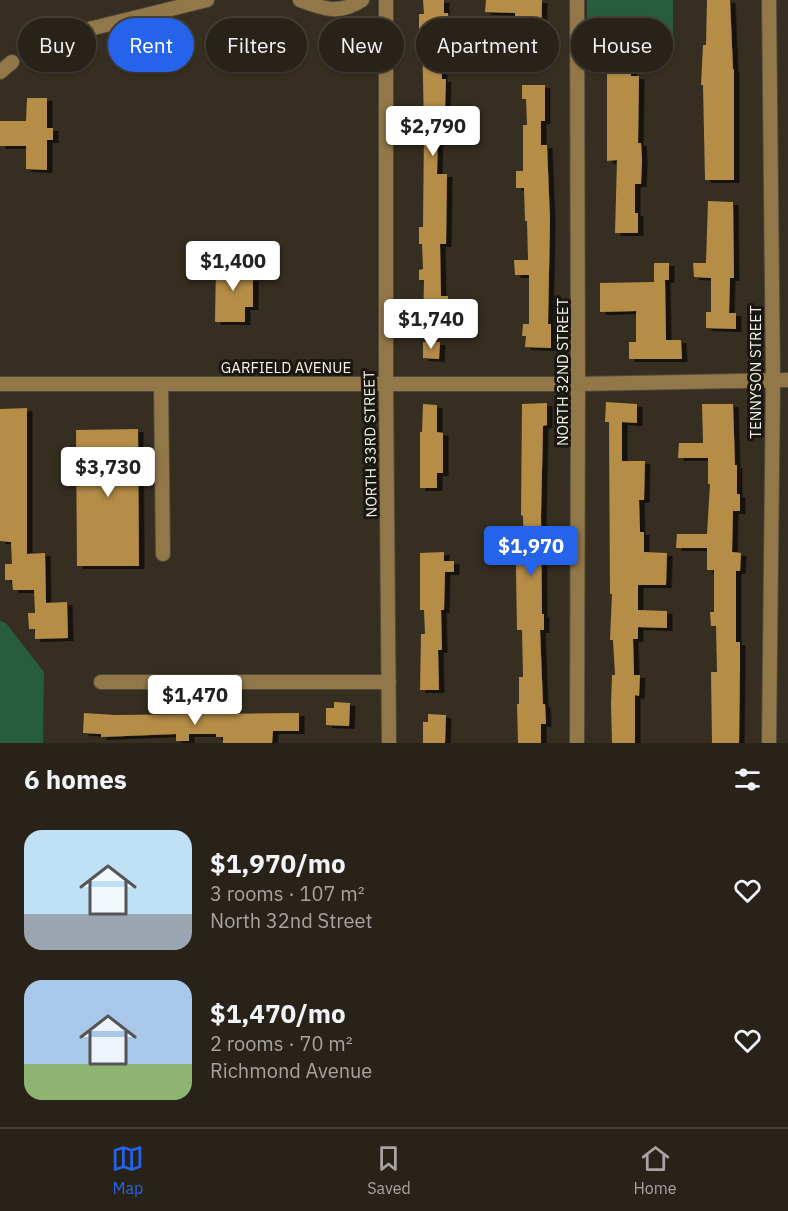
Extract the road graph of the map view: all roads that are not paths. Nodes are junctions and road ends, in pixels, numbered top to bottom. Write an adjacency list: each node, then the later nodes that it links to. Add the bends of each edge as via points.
1 (207, 0): 7 (street)
2 (300, 0): 3 (street, via 330,9 348,9)
3 (362, 0)
4 (386, 0): 12 (street, NORTH 33RD STREET)
5 (577, 0): 15 (street, NORTH 32ND STREET)
6 (769, 0): 10 (street, TENNYSON STREET)
7 (96, 27)
8 (12, 62): 9 (street)
9 (0, 72)
10 (773, 380): 11 (street, GARFIELD AVENUE); 15 (street, GARFIELD AVENUE); 21 (street, TENNYSON STREET)
11 (788, 380)
12 (386, 383): 14 (street, GARFIELD AVENUE); 15 (street, GARFIELD AVENUE); 18 (street, NORTH 33RD STREET)
13 (0, 384): 14 (street, GARFIELD AVENUE)
14 (161, 384): 16 (street)
15 (578, 384): 20 (street, NORTH 32ND STREET)
16 (164, 554)
17 (101, 682): 18 (street)
18 (389, 682): 19 (street, NORTH 33RD STREET)
19 (389, 743)
20 (577, 743)
21 (769, 743)

